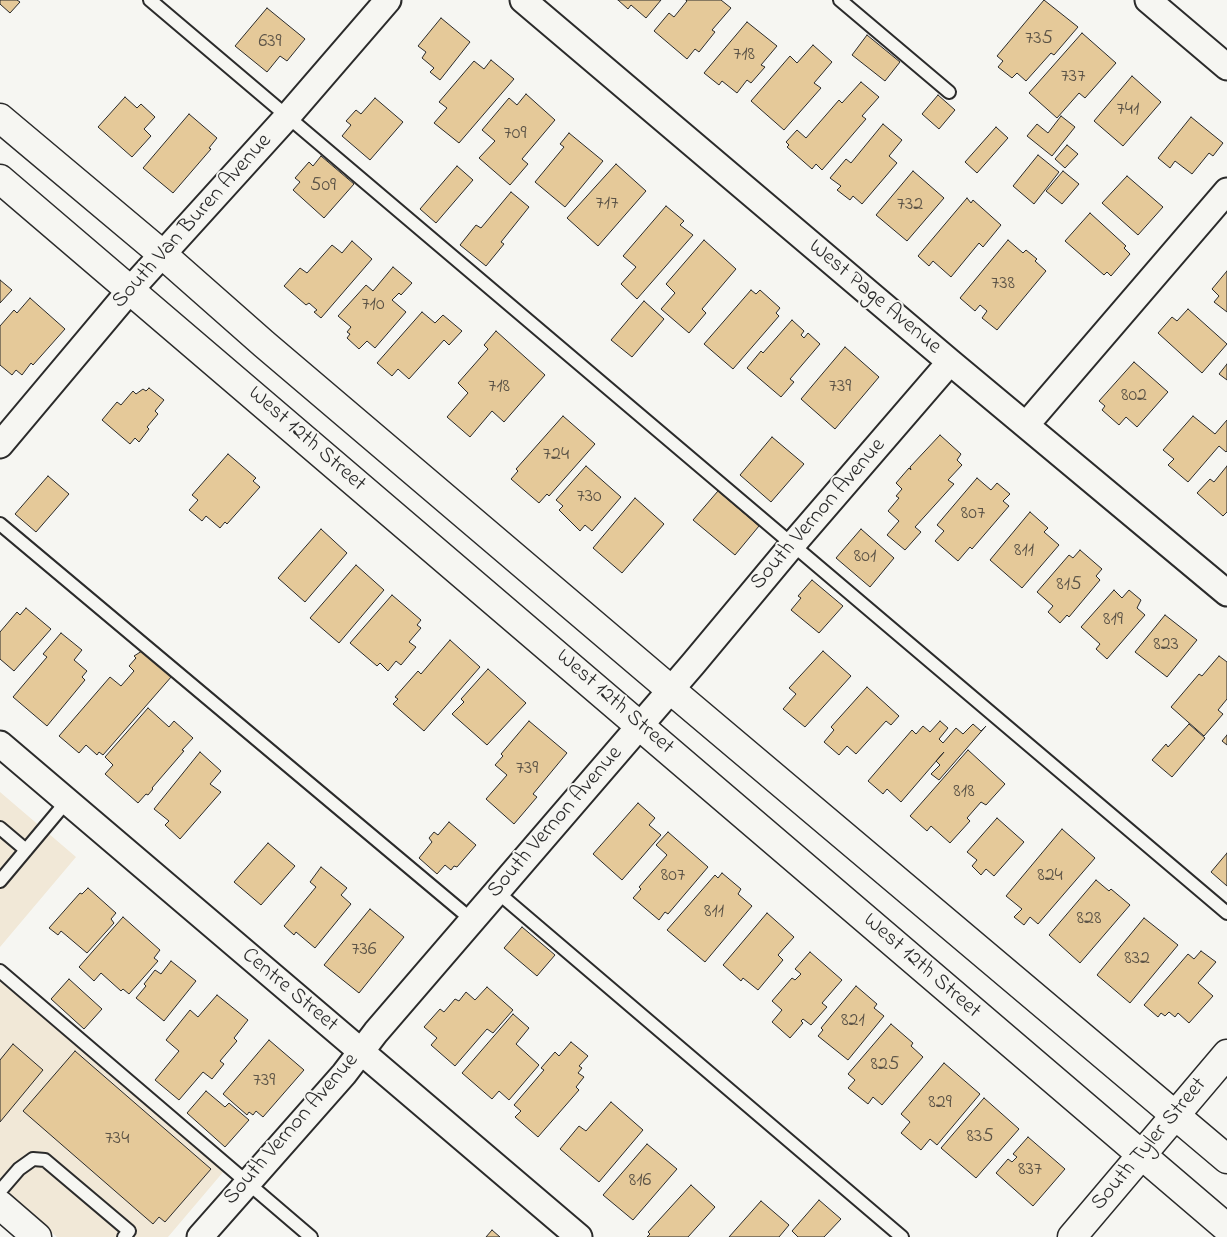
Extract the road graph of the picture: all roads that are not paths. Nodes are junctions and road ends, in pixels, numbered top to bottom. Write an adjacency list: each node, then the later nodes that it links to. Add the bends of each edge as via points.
1 (150, 0): 8 (lane)
2 (388, 0): 8 (street, South Van Buren Avenue)
3 (523, 0): 14 (street, West Page Avenue)
4 (840, 0): 7 (lane)
5 (1148, 0): 6 (street)
6 (1227, 67)
7 (949, 92)
8 (287, 117): 12 (street, South Van Buren Avenue); 18 (lane)
9 (0, 118): 12 (main road, West 12th Street)
10 (0, 178): 13 (main road, West 12th Street)
11 (1227, 191): 15 (street)
12 (162, 254): 13 (street, South Van Buren Avenue); 20 (main road, West 12th Street)
13 (131, 289): 16 (street, South Van Buren Avenue); 21 (main road, West 12th Street)
14 (950, 362): 15 (street, West Page Avenue); 18 (street, South Vernon Avenue)
15 (1026, 425): 19 (street, West Page Avenue)
16 (0, 445)
17 (0, 524): 29 (lane)
18 (793, 544): 20 (street, South Vernon Avenue); 28 (lane)
19 (1227, 593)
20 (671, 690): 21 (street, South Vernon Avenue); 33 (main road, West 12th Street)
21 (639, 726): 27 (street, South Vernon Avenue); 34 (main road, West 12th Street)
22 (0, 744): 23 (street, Centre Street)
23 (66, 801): 25 (lane); 31 (street, Centre Street)
24 (0, 828): 25 (lane)
25 (26, 850): 26 (lane)
26 (0, 881)
27 (496, 891): 29 (street, South Vernon Avenue); 45 (lane)
28 (1227, 913)
29 (472, 920): 31 (street, South Vernon Avenue)
30 (0, 970): 36 (lane)
31 (361, 1052): 36 (street, South Vernon Avenue); 44 (street, Centre Street)
32 (1227, 1054): 33 (main road, South Tyler Street)
33 (1175, 1115): 34 (main road, South Tyler Street); 35 (main road, West 12th Street)
34 (1142, 1155): 39 (main road, West 12th Street); 46 (main road, South Tyler Street)
35 (1227, 1159)
36 (247, 1182): 42 (street, South Vernon Avenue); 43 (lane)
37 (0, 1191): 40 (lane, via 19,1168 33,1159 44,1160)
38 (0, 1205): 41 (main road)
39 (1227, 1228)
40 (130, 1235)
41 (37, 1237)
42 (200, 1237)
43 (311, 1237)
44 (579, 1237)
45 (902, 1237)
46 (1072, 1237)

